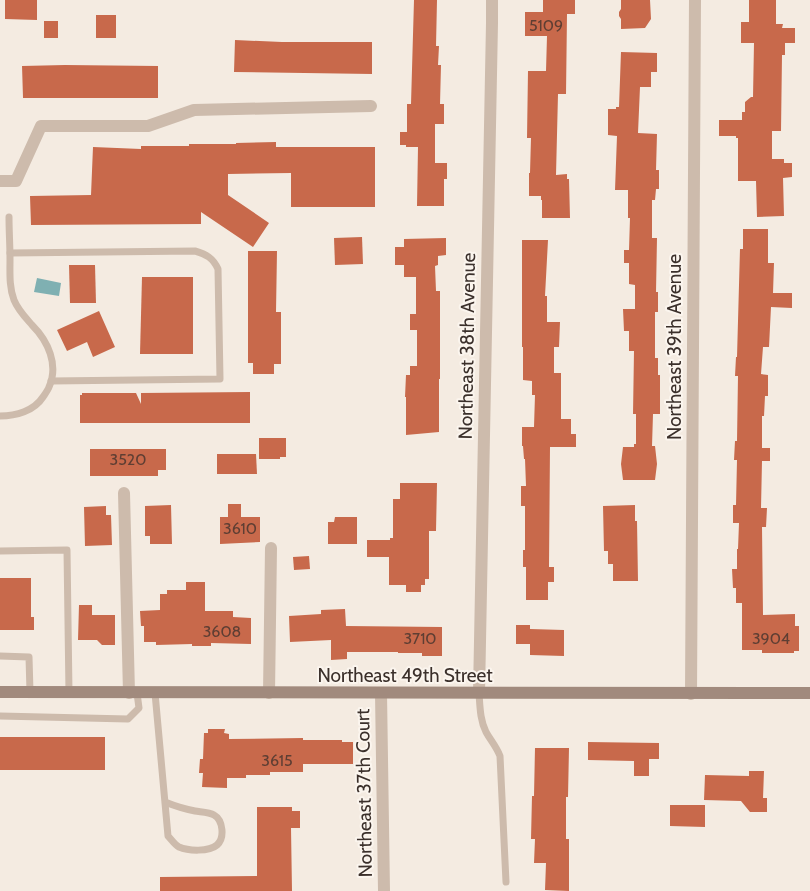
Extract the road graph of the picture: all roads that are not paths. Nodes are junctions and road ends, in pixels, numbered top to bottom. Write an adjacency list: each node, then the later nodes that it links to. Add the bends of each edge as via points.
1 (492, 0): 20 (street, Northeast 38th Avenue)
2 (695, 0): 22 (street, Northeast 39th Avenue)
3 (371, 106): 4 (street, via 194,110 148,126 41,126 16,180)
4 (0, 180)
5 (9, 217): 6 (lane)
6 (10, 253): 7 (lane, via 10,285 14,301 44,340 51,355); 7 (lane, via 195,251 209,256 218,269 220,379)
7 (51, 381): 8 (lane, via 41,400 28,411)
8 (0, 416)
9 (124, 493): 16 (street)
10 (271, 548): 18 (street)
11 (0, 551): 15 (lane, via 67,550)
12 (0, 656): 14 (lane, via 29,657)
13 (0, 692): 14 (street, Northeast 49th Street)
14 (30, 692): 15 (street, Northeast 49th Street)
15 (69, 693): 16 (street, Northeast 49th Street)
16 (133, 693): 17 (street, Northeast 49th Street); 23 (lane, via 139,708 128,719)
17 (155, 693): 18 (street, Northeast 49th Street); 24 (lane)
18 (269, 693): 19 (street, Northeast 49th Street)
19 (381, 693): 20 (street, Northeast 49th Street); 26 (street, Northeast 37th Court)
20 (479, 693): 22 (street, Northeast 49th Street); 25 (lane, via 481,717 500,756)
21 (810, 693): 22 (street, Northeast 49th Street)
22 (691, 694)
23 (0, 716)
24 (165, 802): 24 (lane, via 168,836 179,847 208,850 217,845 222,838 222,830 214,815)
25 (506, 882)
26 (384, 891)

